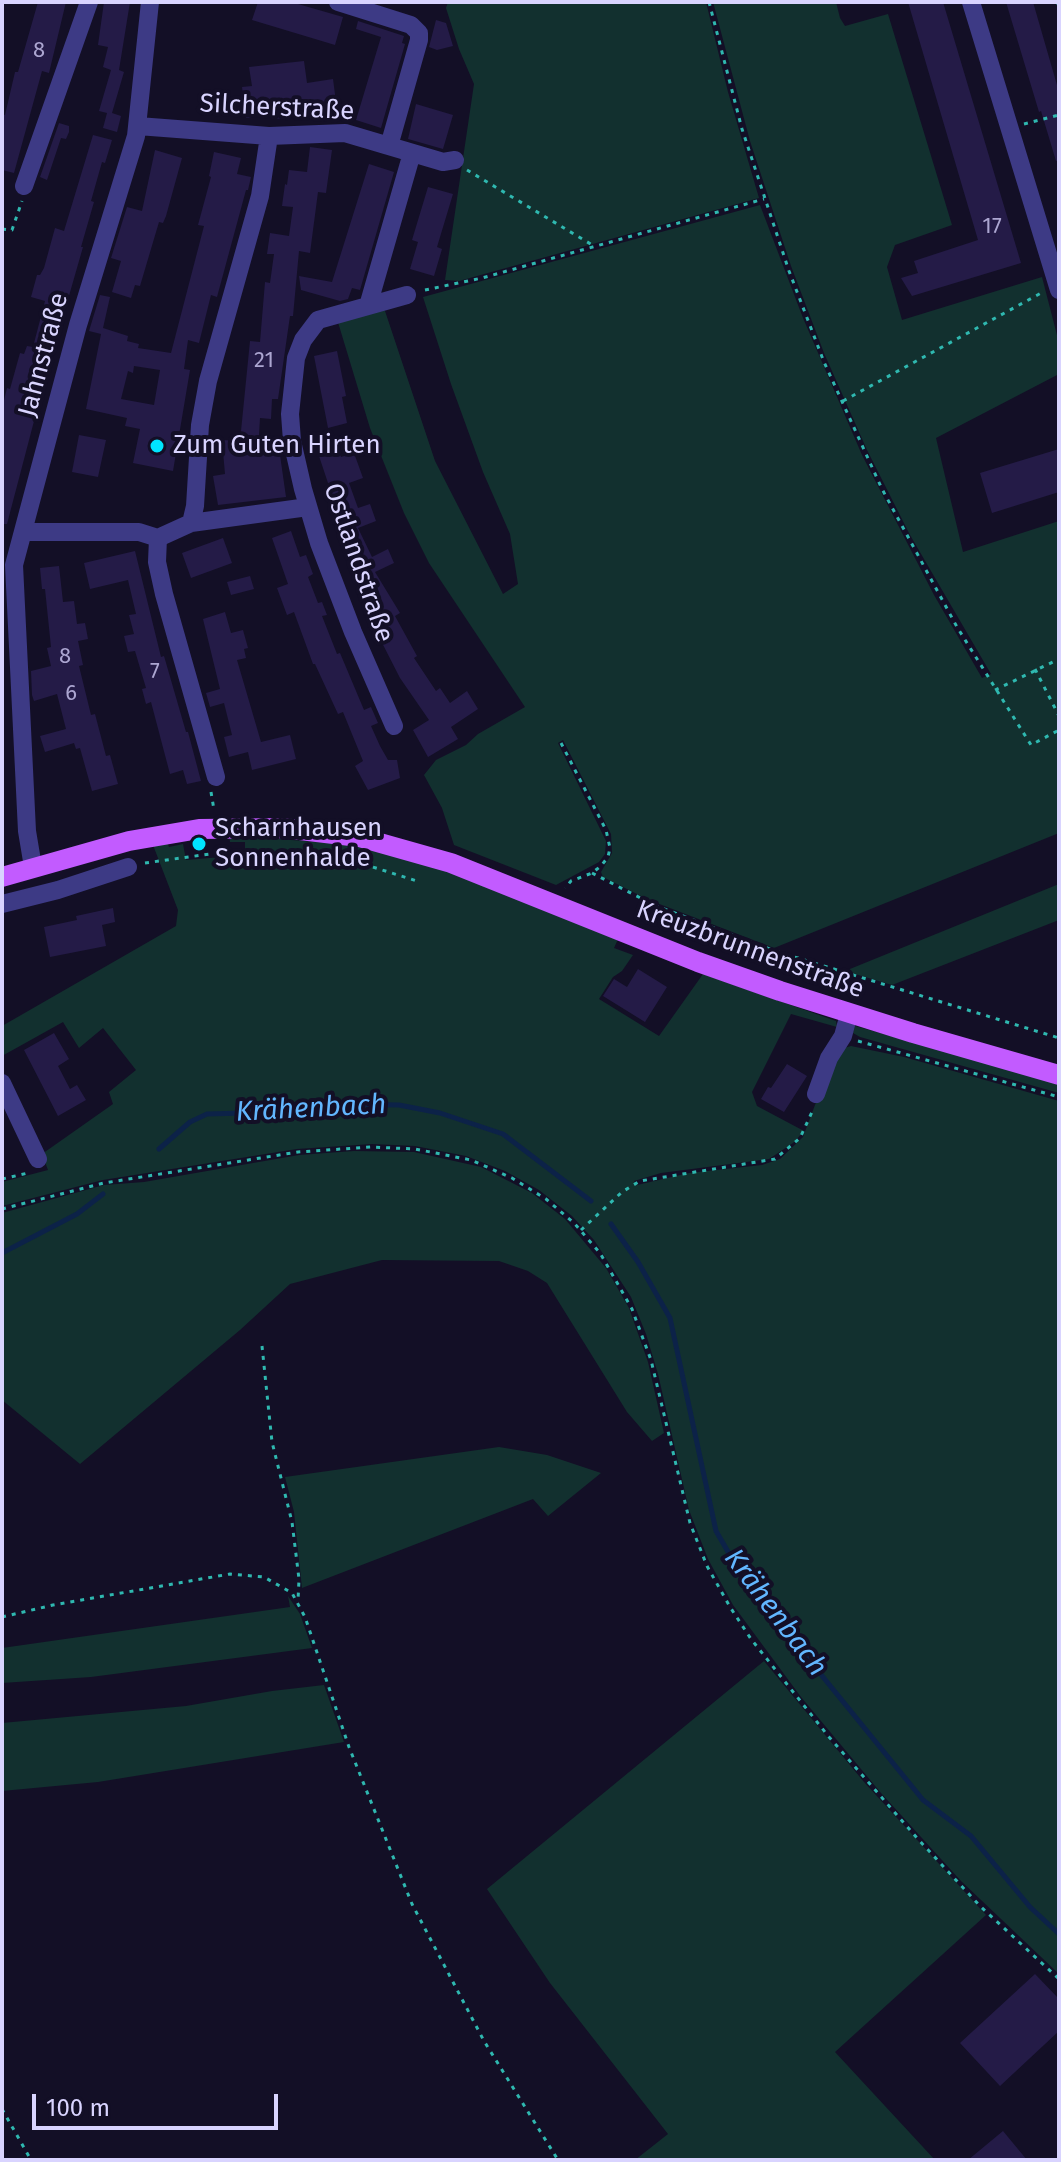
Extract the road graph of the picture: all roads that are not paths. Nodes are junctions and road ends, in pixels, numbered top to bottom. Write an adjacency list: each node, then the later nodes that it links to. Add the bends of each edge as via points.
1 (89, 2): 10 (street)
2 (150, 2): 5 (street, Jahnstraße)
3 (971, 2): 11 (street)
4 (349, 4): 7 (street, via 411,25 420,35)
5 (138, 126): 6 (street, Silcherstraße); 16 (street, Jahnstraße)
6 (269, 136): 7 (street, Silcherstraße, via 345,133); 15 (street, via 260,196 208,381)
7 (389, 146): 8 (street, Silcherstraße)
8 (412, 153): 9 (street, Silcherstraße); 13 (street)
9 (455, 160)
10 (24, 186)
11 (1058, 286)
12 (407, 295): 13 (street, Ostlandstraße)
13 (368, 306): 14 (street, Ostlandstraße, via 319,319 296,358 290,422)
14 (308, 507): 15 (street); 18 (street, Ostlandstraße, via 340,600)
15 (191, 523): 17 (street)
16 (23, 532): 17 (street, via 139,532); 20 (street, Jahnstraße, via 13,570 27,838)
17 (158, 538): 19 (street, via 164,594)
18 (394, 726)
19 (216, 777)
20 (33, 867): 22 (main road, Kreuzbrunnenstraße); 24 (main road, Kreuzbrunnenstraße, via 147,837 223,827 283,828 373,840 429,856 698,962)
21 (128, 867): 23 (street)
22 (2, 877)
23 (2, 904)
24 (849, 1014): 25 (main road, Kreuzbrunnenstraße); 27 (street)
25 (1059, 1075)
26 (2, 1083): 28 (street)
27 (816, 1094)
28 (38, 1159)

